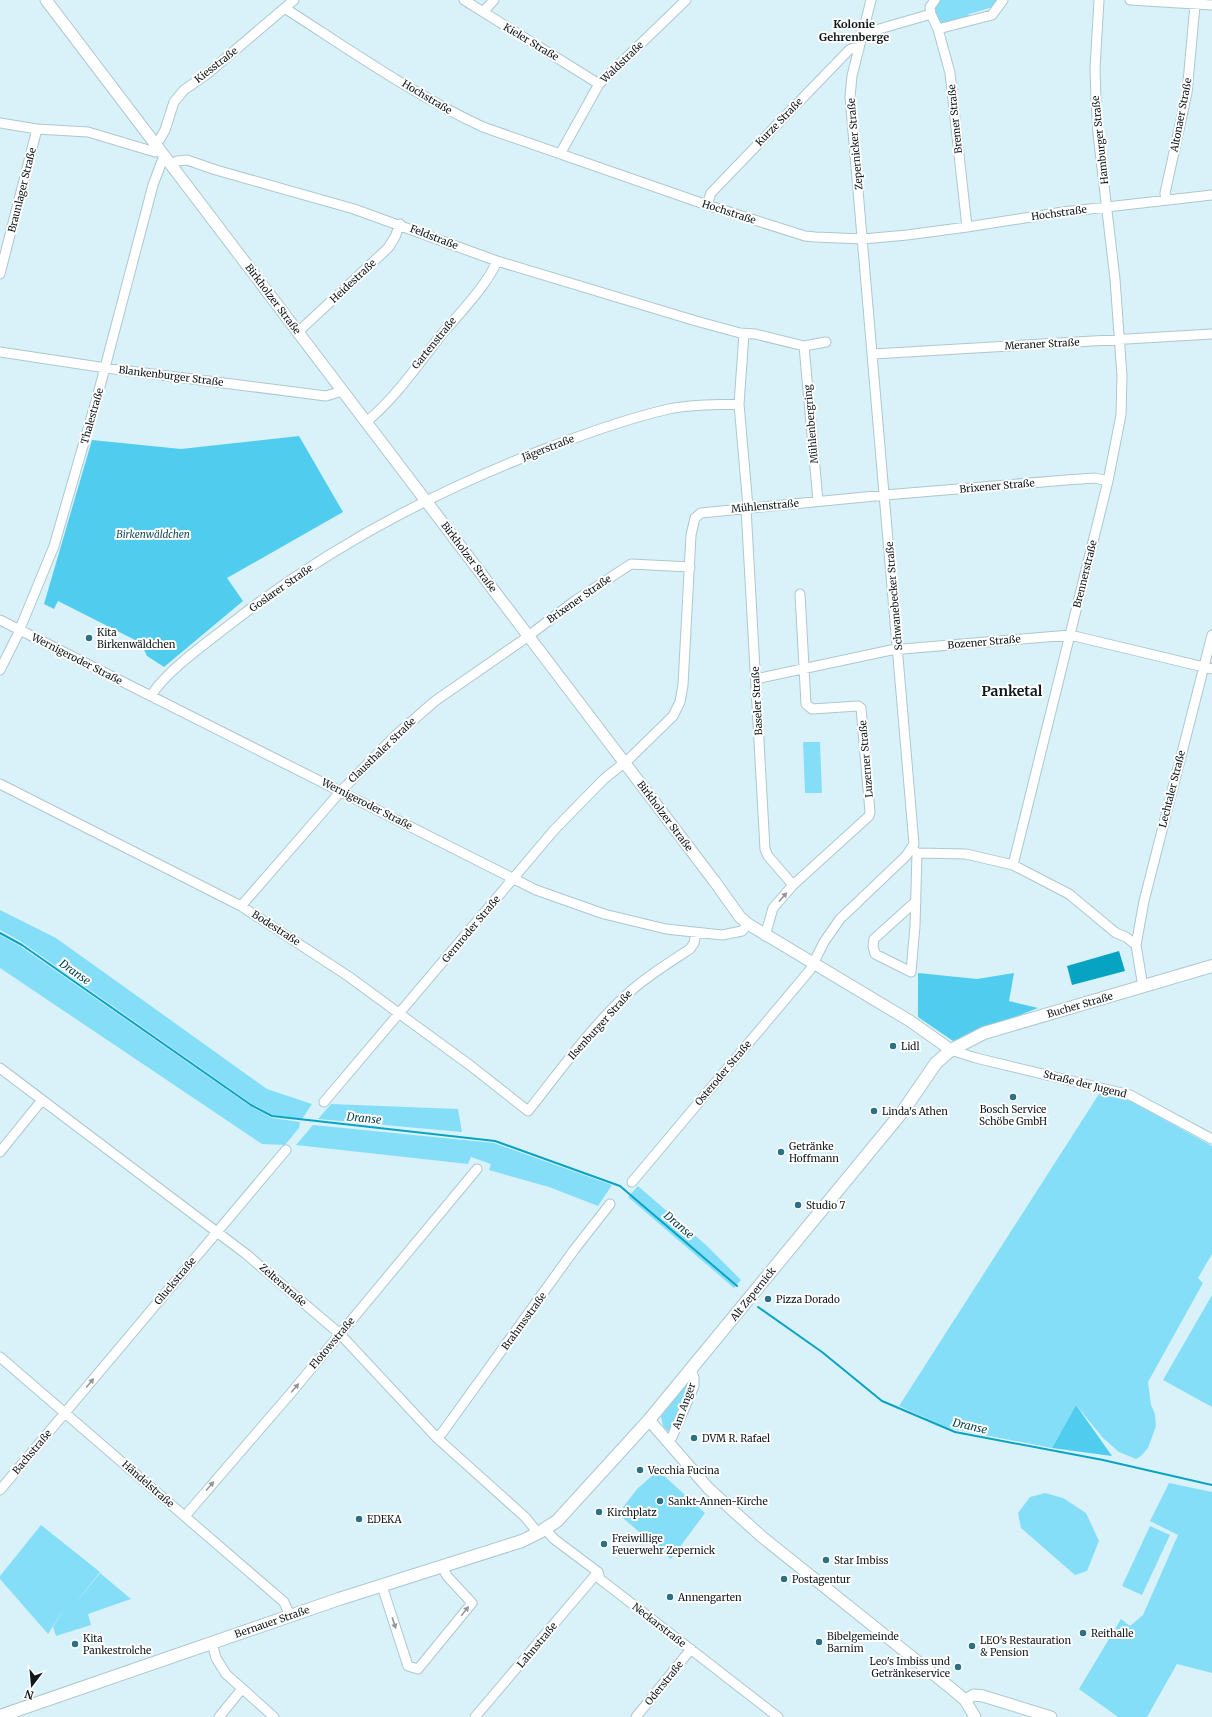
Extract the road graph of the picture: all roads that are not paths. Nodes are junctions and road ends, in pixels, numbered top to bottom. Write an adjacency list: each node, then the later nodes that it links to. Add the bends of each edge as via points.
1 (46, 0): 22 (street, Birkholzer Straße)
2 (294, 0): 13 (street, Kiesstraße)
3 (464, 0): 14 (street, Kieler Straße)
4 (494, 0): 14 (street)
5 (686, 0): 19 (street, Waldstraße)
6 (871, 0): 17 (street, Zepernicker Straße)
7 (934, 0): 15 (street, via 930,7)
8 (1003, 0): 16 (street, via 992,15)
9 (1099, 0): 28 (street, Hamburger Straße, via 1096,100)
10 (1130, 0): 11 (street)
11 (1195, 5): 12 (street); 26 (street, Altonaer Straße, via 1187,93 1165,193)
12 (1212, 5)
13 (286, 8): 22 (street, Kiesstraße, via 184,90 174,102); 23 (street, Hochstraße, via 456,115 483,128)
14 (483, 12): 19 (street, Kieler Straße)
15 (931, 14): 16 (street, Bremer Straße); 17 (street, via 869,32)
16 (938, 29): 30 (street, Bremer Straße, via 950,73)
17 (863, 31): 18 (street, Zepernicker Straße)
18 (859, 49): 27 (street, Kurze Straße, via 849,50 711,193); 31 (street, Zepernicker Straße, via 850,97)
19 (599, 84): 23 (street, Waldstraße)
20 (0, 123): 21 (street)
21 (38, 129): 22 (street, via 88,132 155,152); 33 (street, Braunlager Straße)
22 (158, 145): 24 (street, Birkholzer Straße)
23 (560, 154): 27 (street, Hochstraße)
24 (169, 161): 29 (street, Feldstraße, via 187,160); 36 (street, Birkholzer Straße); 44 (street, Thalestraße, via 162,161 153,185)
25 (1212, 195): 26 (street, Hochstraße)
26 (1166, 200): 28 (street, Hochstraße)
27 (707, 205): 31 (street, Hochstraße, via 805,236)
28 (1107, 206): 30 (street, Hochstraße); 34 (street, Hamburger Straße)
29 (400, 224): 32 (street, Feldstraße); 36 (street, Heidestraße, via 388,248)
30 (967, 228): 31 (street, Hochstraße)
31 (863, 239): 35 (street, Zepernicker Straße)
32 (496, 260): 37 (street, Feldstraße, via 693,321); 47 (street, Gartenstraße, via 493,271 395,391)
33 (0, 274)
34 (1115, 279): 39 (street, Brennerstraße)
35 (867, 289): 43 (street, Schwanebecker Straße)
36 (298, 332): 45 (street, Birkholzer Straße)
37 (744, 334): 41 (street, via 755,334); 46 (street)
38 (1212, 334): 39 (street, Meraner Straße)
39 (1120, 339): 43 (street, Meraner Straße); 48 (street, Brennerstraße, via 1122,410)
40 (826, 342): 41 (street)
41 (804, 346): 51 (street, Mühlenbergring)
42 (0, 352): 44 (street, Blankenburger Straße)
43 (873, 354): 49 (street, Schwanebecker Straße)
44 (106, 368): 45 (street, Blankenburger Straße, via 326,396); 56 (street, Thalestraße, via 54,546)
45 (342, 390): 47 (street, Birkholzer Straße)
46 (739, 404): 50 (street, Jägerstraße, via 672,409 596,431); 52 (street)
47 (366, 422): 50 (street, Birkholzer Straße)
48 (1108, 481): 49 (street, Brixener Straße, via 1095,478); 57 (street, Brennerstraße)
49 (885, 495): 51 (street, Mühlenstraße); 60 (street, Schwanebecker Straße)
50 (426, 500): 59 (street, Birkholzer Straße); 65 (street, Goslarer Straße, via 322,558 288,582 210,640 171,674)
51 (818, 501): 52 (street, Mühlenstraße)
52 (747, 508): 53 (street, Mühlenstraße, via 712,510 701,513 696,518 692,526); 64 (street, Baseler Straße)
53 (690, 566): 59 (street, Brixener Straße, via 631,564 576,600); 66 (street, Mühlenstraße, via 680,702 673,716)
54 (800, 594): 62 (street, Luzerner Straße)
55 (0, 620): 56 (street, Wernigeroder Straße)
56 (20, 630): 63 (street, Thalestraße); 65 (street, Wernigeroder Straße)
57 (1070, 635): 60 (street, Bozener Straße); 61 (street, Bozener Straße); 70 (street, Brennerstraße)
58 (1212, 635): 61 (street, Lechtaler Straße)
59 (528, 636): 66 (street, Birkholzer Straße); 68 (street, Clausthaler Straße, via 435,701 395,736)
60 (898, 649): 62 (street, Bozener Straße); 69 (street, Schwanebecker Straße)
61 (1208, 668): 78 (street, Lechtaler Straße, via 1144,901)
62 (803, 669): 64 (street, Bozener Straße); 72 (street, Luzerner Straße, via 804,694 808,707 861,708 870,812 857,828)
63 (0, 670)
64 (756, 678): 72 (street, Baseler Straße, via 765,849)
65 (151, 696): 68 (street, Wernigeroder Straße)
66 (624, 762): 71 (street, Gernroder Straße, via 574,810); 75 (street, Birkholzer Straße, via 740,917)
67 (0, 784): 74 (street, Bodestraße)
68 (341, 791): 71 (street, Wernigeroder Straße); 74 (street, Clausthaler Straße)
69 (915, 851): 70 (street, via 966,854); 73 (street, Schwanebecker Straße); 79 (street, Osteroder Straße, via 840,919 824,942)
70 (1013, 865): 78 (street, via 1069,894 1116,933)
71 (513, 878): 76 (street, Wernigeroder Straße, via 560,900 604,914 646,925); 82 (street, Gernroder Straße)
72 (793, 885): 77 (street, Luzerner Straße, one-way to 72, via 773,908)
73 (916, 901): 73 (street, Schwanebecker Straße, via 915,926 911,972 875,954 873,946 874,939)
74 (241, 906): 82 (street, Bodestraße, via 324,959)
75 (748, 924): 76 (street, Wernigeroder Straße, via 742,931 734,934); 77 (street, Birkholzer Straße)
76 (696, 933): 87 (street, Ilsenburger Straße, via 690,949 636,987 615,1007 578,1048)
77 (765, 936): 79 (street, Birkholzer Straße)
78 (1136, 945): 81 (street, Lechtaler Straße)
79 (814, 964): 83 (street, Birkholzer Straße, via 910,1021); 92 (street, Osteroder Straße)
80 (1212, 966): 81 (main road, Bucher Straße)
81 (1143, 987): 83 (main road, Bucher Straße, via 984,1033)
82 (400, 1013): 86 (street, Gernroder Straße); 87 (street, Bodestraße)
83 (951, 1050): 88 (street, Straße der Jugend, via 1130,1095); 97 (main road, Alt Zepernick, via 936,1063 903,1111)
84 (0, 1068): 85 (street, Zelterstraße)
85 (42, 1100): 90 (street); 94 (street, Zelterstraße)
86 (324, 1102)
87 (528, 1111)
88 (1212, 1139)
89 (286, 1150): 94 (street, Gluckstraße)
90 (0, 1152)
91 (477, 1169): 95 (street, Flotowstraße)
92 (632, 1182)
93 (610, 1204): 100 (street, Brahmsstraße)
94 (216, 1232): 95 (street, Zelterstraße, via 250,1257); 98 (street, Gluckstraße, one-way to 94)
95 (340, 1334): 100 (street, Zelterstraße); 103 (street, Flotowstraße, one-way to 95)
96 (0, 1357): 98 (street, Händelstraße)
97 (691, 1368): 99 (main road, Alt Zepernick); 101 (street, Am Anger, via 694,1386)
98 (64, 1413): 102 (street, Bachstraße); 103 (street, Händelstraße)
99 (649, 1420): 101 (street); 104 (main road, Alt Zepernick, via 557,1521)
100 (437, 1438): 104 (street, Zelterstraße)
101 (668, 1441): 112 (street, via 712,1492 760,1536)
102 (0, 1490)
103 (185, 1516): 108 (street, Händelstraße, via 284,1602)
104 (541, 1531): 105 (main road, Bernauer Straße, via 487,1553); 106 (street, Neckarstraße)
105 (442, 1566): 107 (main road, Bernauer Straße); 107 (street, one-way to 105, via 408,1666 418,1669 472,1603 447,1576)
106 (598, 1572): 110 (street, Neckarstraße, via 600,1579); 116 (street, Lahnstraße)
107 (382, 1586): 108 (main road, Bernauer Straße)
108 (290, 1616): 109 (main road, Bernauer Straße)
109 (212, 1643): 111 (street, via 221,1668); 113 (main road, Bernauer Straße)
110 (692, 1649): 117 (street, Oderstraße); 118 (street, Neckarstraße)
111 (241, 1690): 114 (street); 115 (street)
112 (965, 1700): 119 (street); 120 (street, via 974,1695 983,1696)
113 (0, 1716)
114 (219, 1717)
115 (274, 1717)
116 (475, 1717)
117 (636, 1717)
118 (778, 1717)
119 (975, 1717)
120 (1051, 1717)

